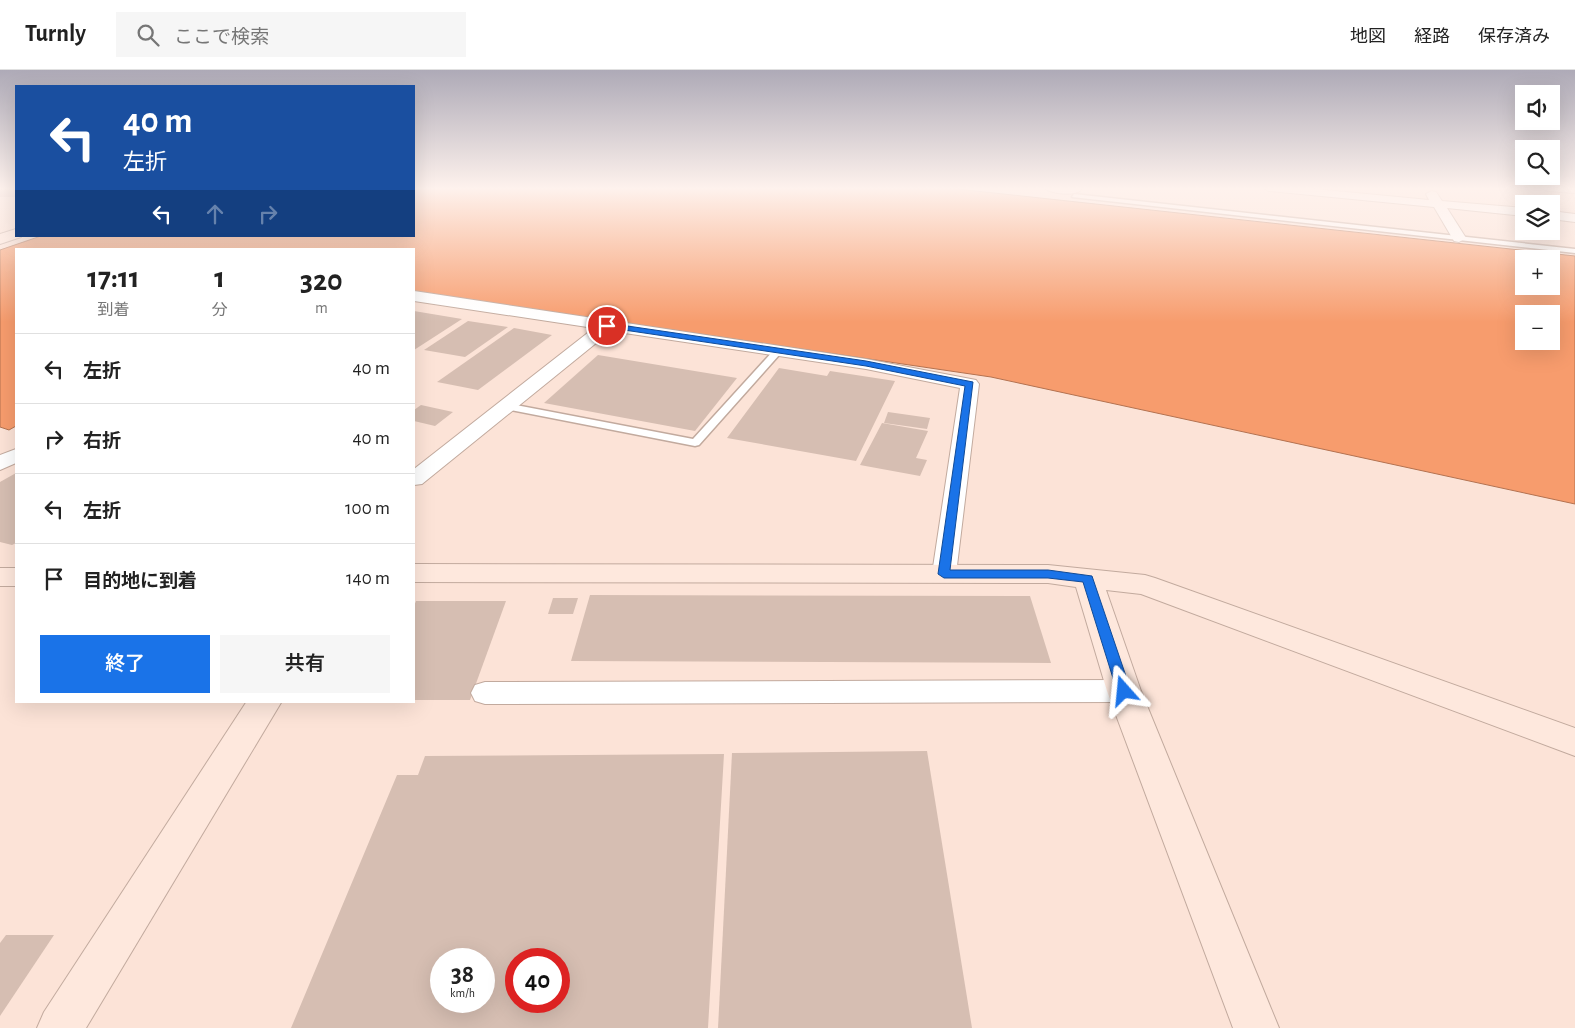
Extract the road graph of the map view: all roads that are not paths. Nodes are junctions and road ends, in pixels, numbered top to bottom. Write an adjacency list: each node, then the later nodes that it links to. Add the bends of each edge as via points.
1 (1416, 233): 4 (lane)
2 (1456, 233): 4 (street)
3 (15, 234): 5 (street)
4 (1459, 238): 6 (lane)
5 (0, 239)
6 (1575, 251)
7 (415, 296): 8 (street)
8 (607, 326): 9 (street); 10 (street)
9 (777, 352): 10 (lane, via 696,443); 15 (street, via 866,364 970,384)
10 (505, 406): 13 (street)
11 (15, 456): 12 (street)
12 (0, 464)
13 (415, 477)
14 (415, 573): 15 (street)
15 (944, 574): 18 (street, via 1048,574)
16 (0, 577): 17 (street)
17 (15, 577)
18 (1088, 578): 19 (street); 22 (street, via 1145,584)
19 (1124, 691): 20 (street); 24 (street)
20 (485, 694)
21 (264, 703): 23 (street)
22 (1575, 742)
23 (60, 1028)
24 (1256, 1028)

